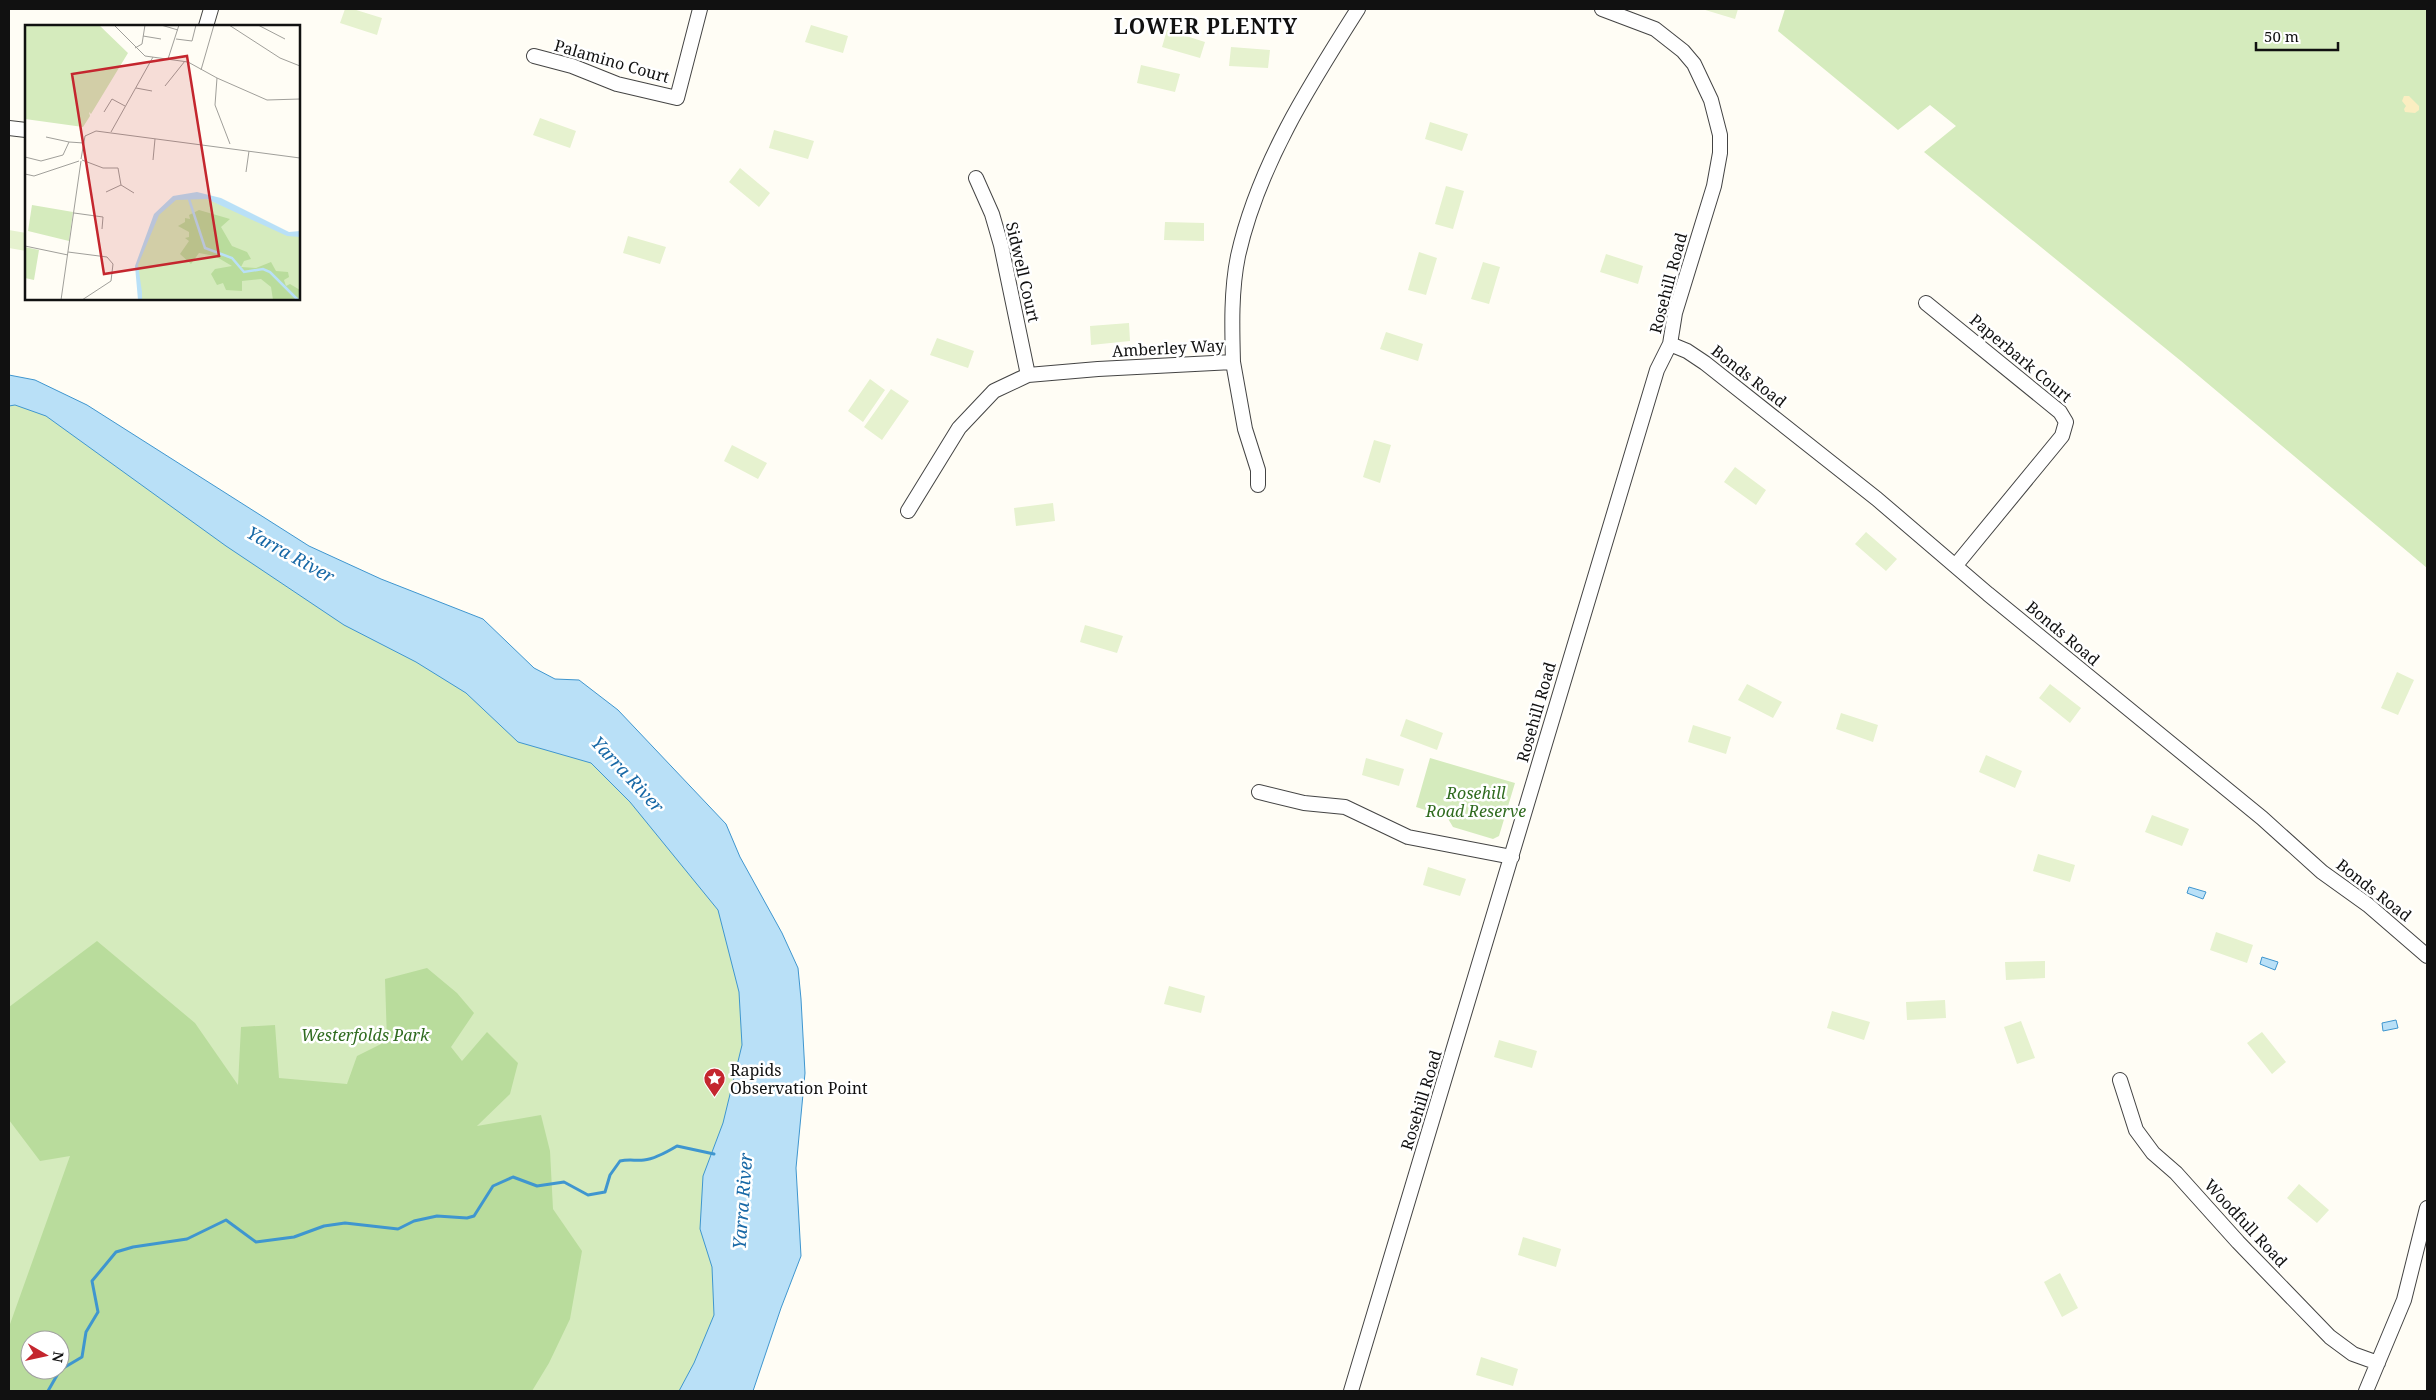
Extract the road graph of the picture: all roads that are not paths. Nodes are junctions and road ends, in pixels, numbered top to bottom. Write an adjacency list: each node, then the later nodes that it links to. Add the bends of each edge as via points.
1 (211, 9): 5 (street)
2 (700, 9): 6 (street, Palamino Court, via 677,98 617,84 572,66)
3 (1358, 9): 12 (street, Amberley Way, via 1316,75 1258,188 1238,257 1232,310)
4 (1602, 9): 11 (street, Rosehill Road, via 1655,29 1694,64 1711,100 1720,135 1718,169 1675,313)
5 (206, 25)
6 (534, 56)
7 (9, 128): 8 (street)
8 (25, 130)
9 (976, 178): 13 (street, Sidwell Court, via 992,214)
10 (1926, 303): 16 (street, Paperbark Court, via 2060,412 2066,422 2062,436)
11 (1670, 344): 16 (street, Bonds Road, via 1687,350 1705,363); 18 (street, Rosehill Road, via 1657,370)
12 (1233, 362): 13 (street, Amberley Way); 14 (street, via 1244,428 1258,470)
13 (1028, 376): 15 (street, Amberley Way, via 994,391 959,428)
14 (1258, 485)
15 (908, 511)
16 (1956, 565): 19 (street, Bonds Road)
17 (1259, 792): 18 (street, via 1304,803 1345,807 1408,837)
18 (1512, 857): 23 (street, Rosehill Road)
19 (2427, 956)
20 (2120, 1080): 22 (street, Woodfull Road, via 2136,1130 2153,1153 2176,1173 2330,1337 2353,1354)
21 (2427, 1208): 22 (street, via 2404,1300)
22 (2378, 1363): 24 (street)
23 (1351, 1391)
24 (2366, 1391)

